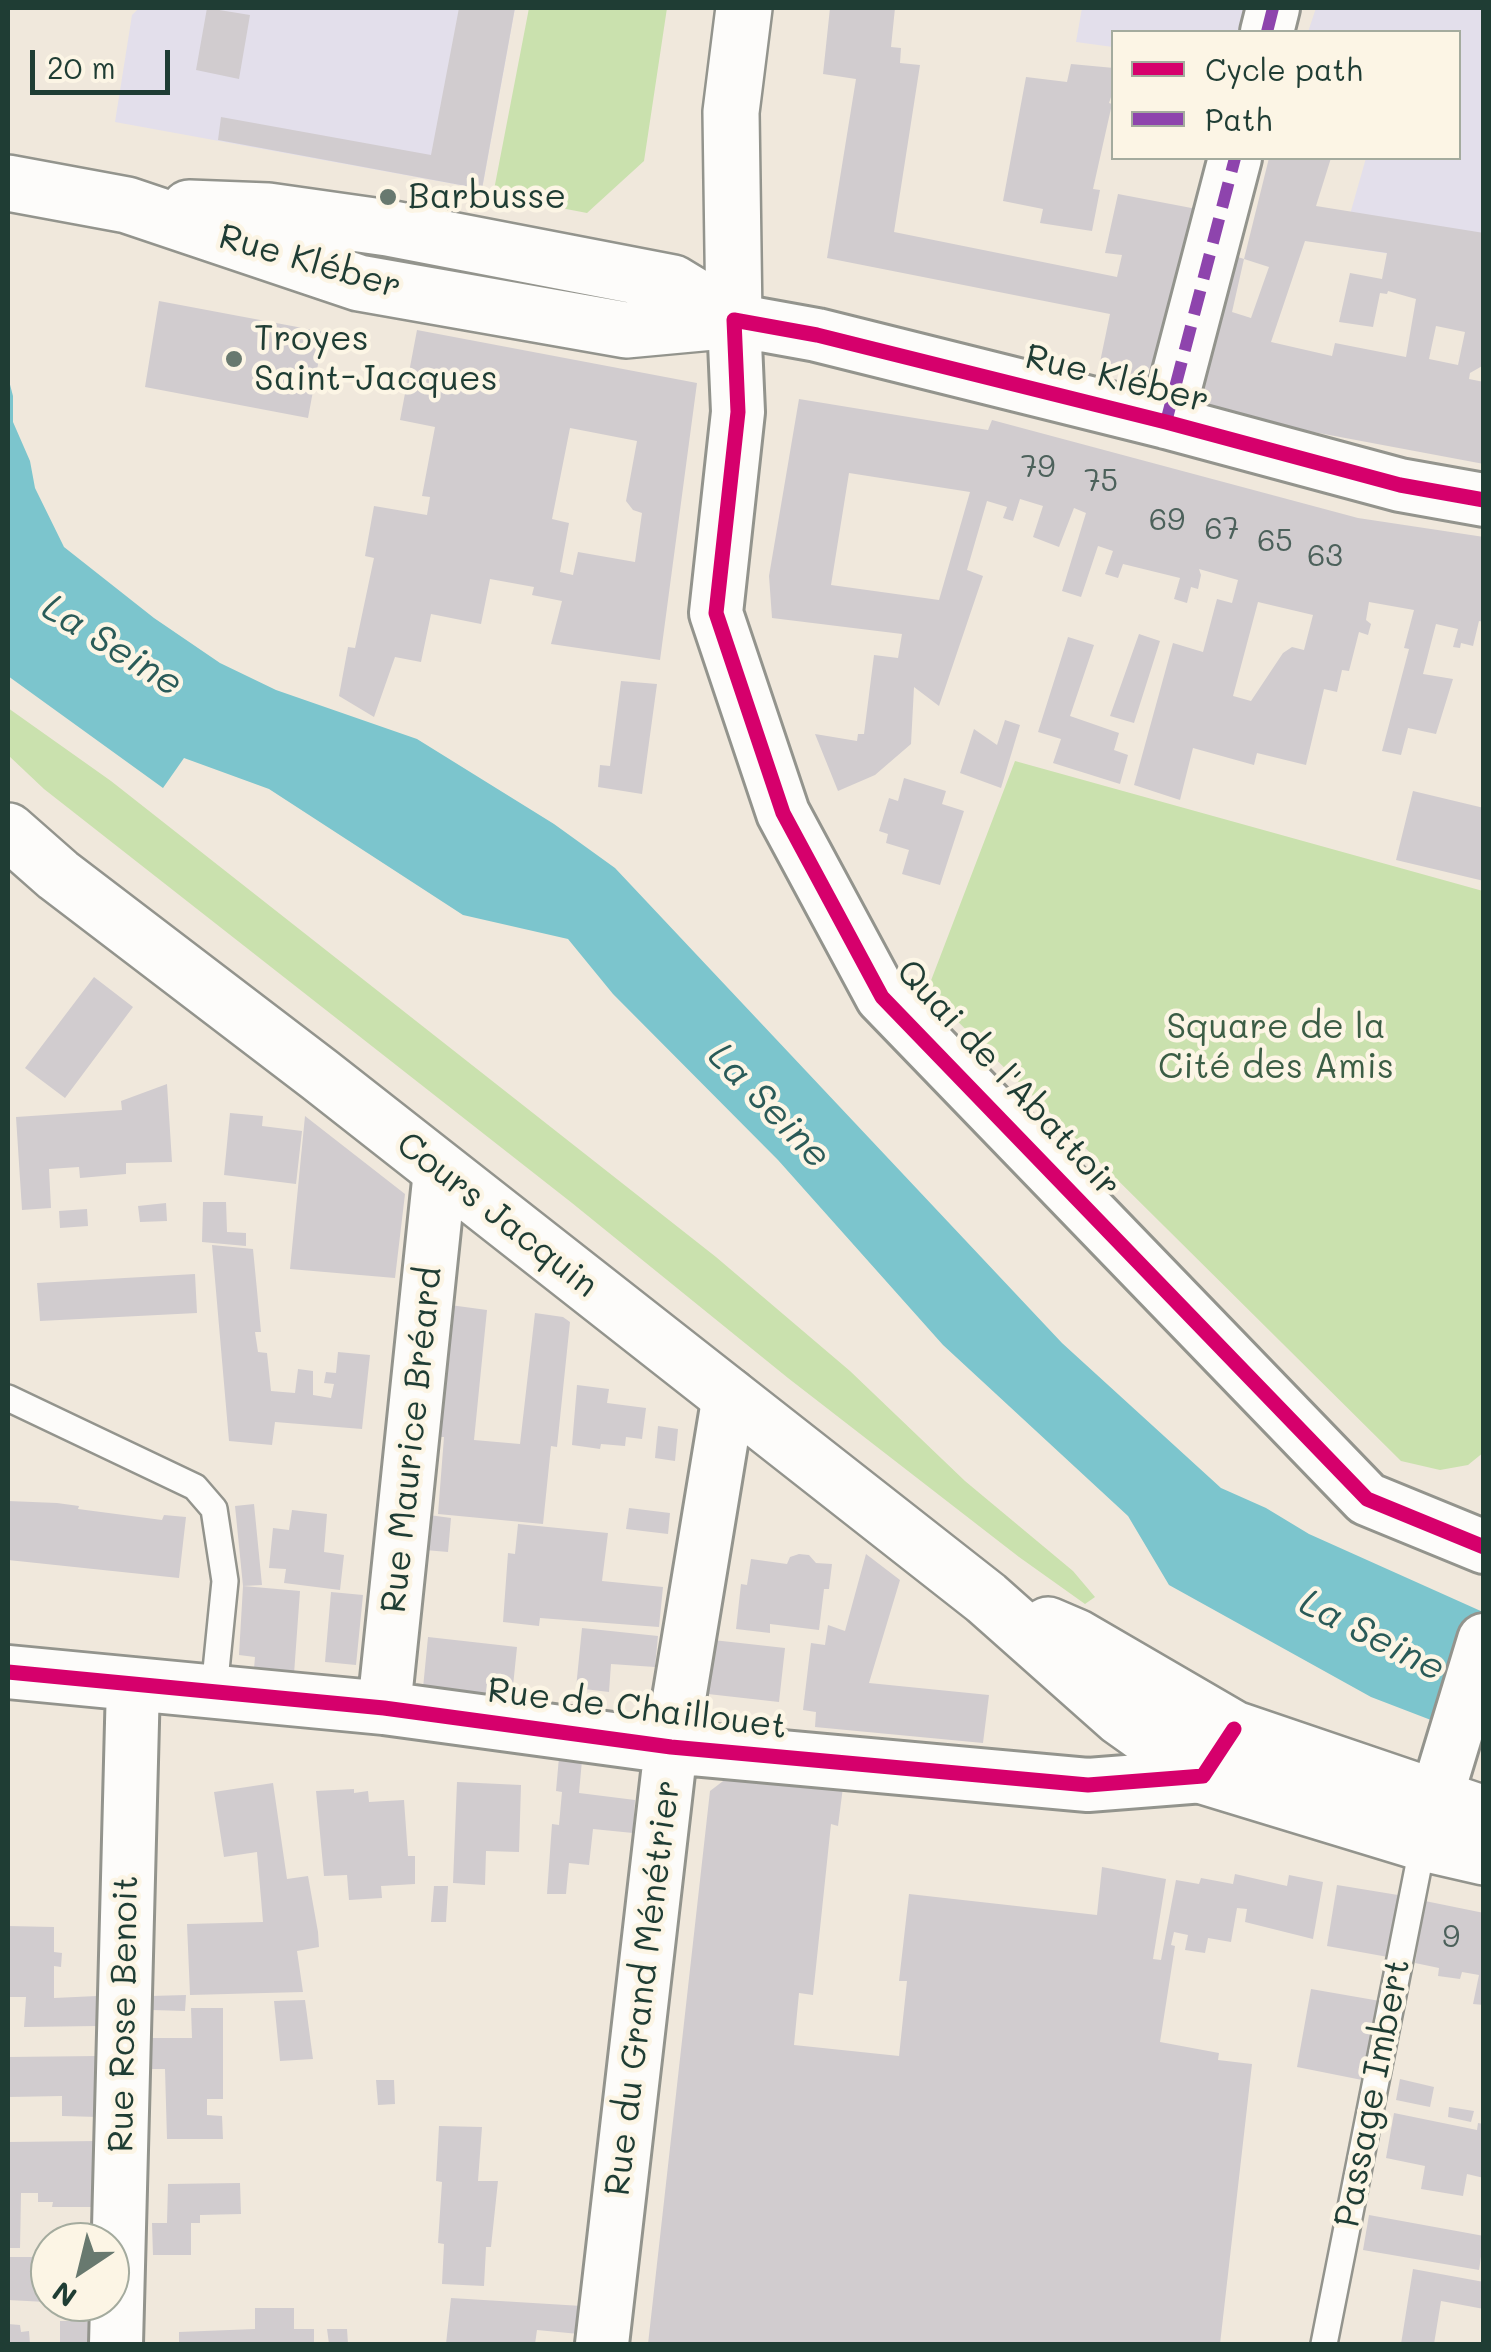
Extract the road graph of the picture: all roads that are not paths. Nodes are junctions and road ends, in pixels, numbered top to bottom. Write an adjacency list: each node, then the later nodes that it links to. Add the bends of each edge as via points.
1 (744, 8): 4 (main road, via 732,112)
2 (1234, 160): 5 (street)
3 (8, 184): 4 (main road, Rue Kléber, via 126,205 359,282 626,330)
4 (734, 320): 5 (street, Rue Kléber); 11 (street, Quai de l'Abattoir, via 738,412 716,613 782,813 882,997 1367,1500)
5 (1166, 422): 6 (street, Rue Kléber, via 1400,485)
6 (1484, 500)
7 (8, 831): 8 (main road, Cours Jacquin)
8 (440, 1171): 9 (main road, Cours Jacquin); 17 (street, Rue Maurice Bréard)
9 (729, 1395): 12 (main road, Cours Jacquin); 19 (street, Rue du Grand Ménétrier)
10 (8, 1398): 16 (lane, via 195,1488 214,1509 225,1581)
11 (1484, 1547)
12 (986, 1598): 18 (main road, Cours Jacquin, via 1076,1636); 20 (main road, Cours Jacquin, via 1120,1717)
13 (1484, 1640): 21 (street)
14 (8, 1672): 15 (street, Rue de Chaillouet)
15 (134, 1684): 16 (street, Rue de Chaillouet); 23 (street, Rue Rose Benoit)
16 (214, 1690): 17 (street, Rue de Chaillouet)
17 (384, 1708): 19 (street, Rue de Chaillouet)
18 (1234, 1729): 20 (street); 21 (main road, Cours Jacquin)
19 (671, 1748): 20 (street, Rue de Chaillouet, via 1088,1785); 24 (street, Rue du Grand Ménétrier)
20 (1203, 1776): 21 (main road, Cours Jacquin)
21 (1446, 1805): 22 (main road, Cours Jacquin); 25 (lane, Passage Imbert)
22 (1484, 1857)
23 (116, 2344)
24 (602, 2344)
25 (1324, 2344)

